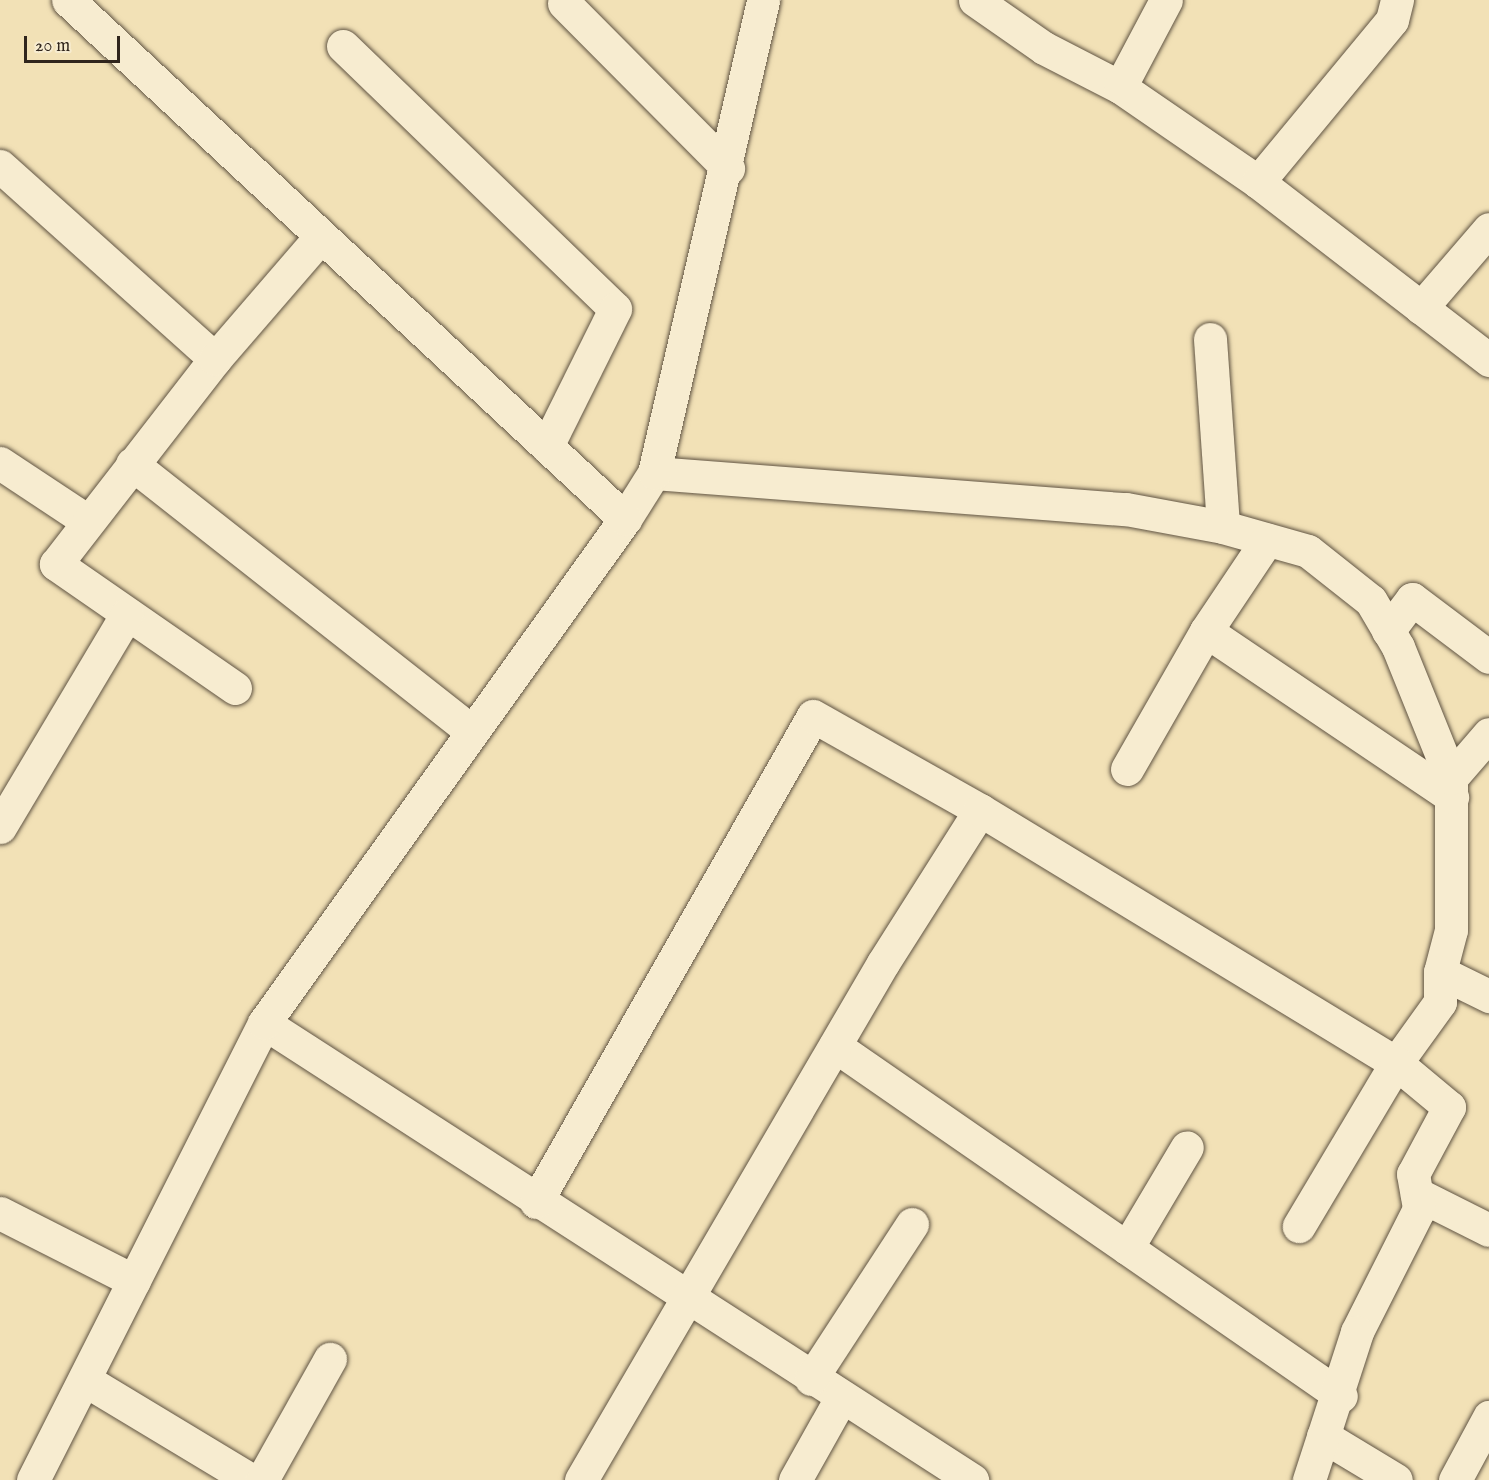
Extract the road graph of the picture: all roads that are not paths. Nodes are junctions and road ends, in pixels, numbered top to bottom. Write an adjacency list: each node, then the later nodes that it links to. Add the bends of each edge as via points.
1 (68, 0): 13 (street)
2 (763, 0): 10 (street)
3 (975, 0): 8 (street, via 1044,48)
4 (1166, 0): 8 (street)
5 (1397, 0): 11 (street, via 1392,20)
6 (564, 3): 10 (street)
7 (343, 46): 18 (street, via 615,309)
8 (1120, 87): 11 (street)
9 (0, 166): 16 (street)
10 (728, 168): 21 (street)
11 (1258, 182): 14 (street)
12 (1489, 229): 14 (street)
13 (321, 236): 16 (street); 18 (street)
14 (1421, 308): 17 (street)
15 (1210, 339): 24 (street)
16 (215, 359): 20 (street)
17 (1489, 360)
18 (547, 446): 22 (street)
19 (0, 463): 23 (street)
20 (132, 464): 23 (street); 31 (street)
21 (654, 473): 22 (street); 24 (street, via 1126,509)
22 (626, 519): 31 (street)
23 (86, 520): 26 (street, via 56,564)
24 (1223, 527): 25 (street)
25 (1267, 540): 27 (street, via 1308,551 1371,601); 28 (street)
26 (127, 614): 30 (street); 36 (street)
27 (1388, 631): 29 (street, via 1412,599); 34 (street)
28 (1206, 632): 33 (street); 34 (street)
29 (1489, 657)
30 (235, 688)
31 (472, 732): 39 (street)
32 (1489, 734): 34 (street)
33 (1127, 769)
34 (1451, 788): 37 (street, via 1451,930)
35 (980, 810): 40 (street); 41 (street); 44 (street, via 813,716)
36 (0, 827)
37 (1440, 972): 38 (street); 41 (street, via 1440,1002)
38 (1489, 996)
39 (264, 1023): 44 (street); 50 (street)
40 (835, 1046): 49 (street); 51 (street)
41 (1396, 1063): 43 (street, via 1449,1107 1413,1174); 47 (street)
42 (1187, 1147): 49 (street)
43 (1416, 1194): 48 (street); 55 (street, via 1419,1209 1357,1332)
44 (536, 1202): 51 (street)
45 (0, 1213): 50 (street)
46 (912, 1224): 53 (street)
47 (1299, 1226)
48 (1489, 1230)
49 (1127, 1248): 55 (street)
50 (134, 1281): 54 (street)
51 (686, 1300): 53 (street); 62 (street)
52 (330, 1359): 61 (street)
53 (811, 1379): 56 (street)
54 (85, 1380): 59 (street); 60 (street)
55 (1341, 1396): 58 (street)
56 (841, 1398): 63 (street); 64 (street)
57 (1489, 1417): 67 (street)
58 (1323, 1436): 65 (street); 66 (street)
59 (33, 1480)
60 (251, 1480)
61 (262, 1480)
62 (581, 1480)
63 (795, 1480)
64 (972, 1480)
65 (1310, 1480)
66 (1396, 1480)
67 (1455, 1480)

